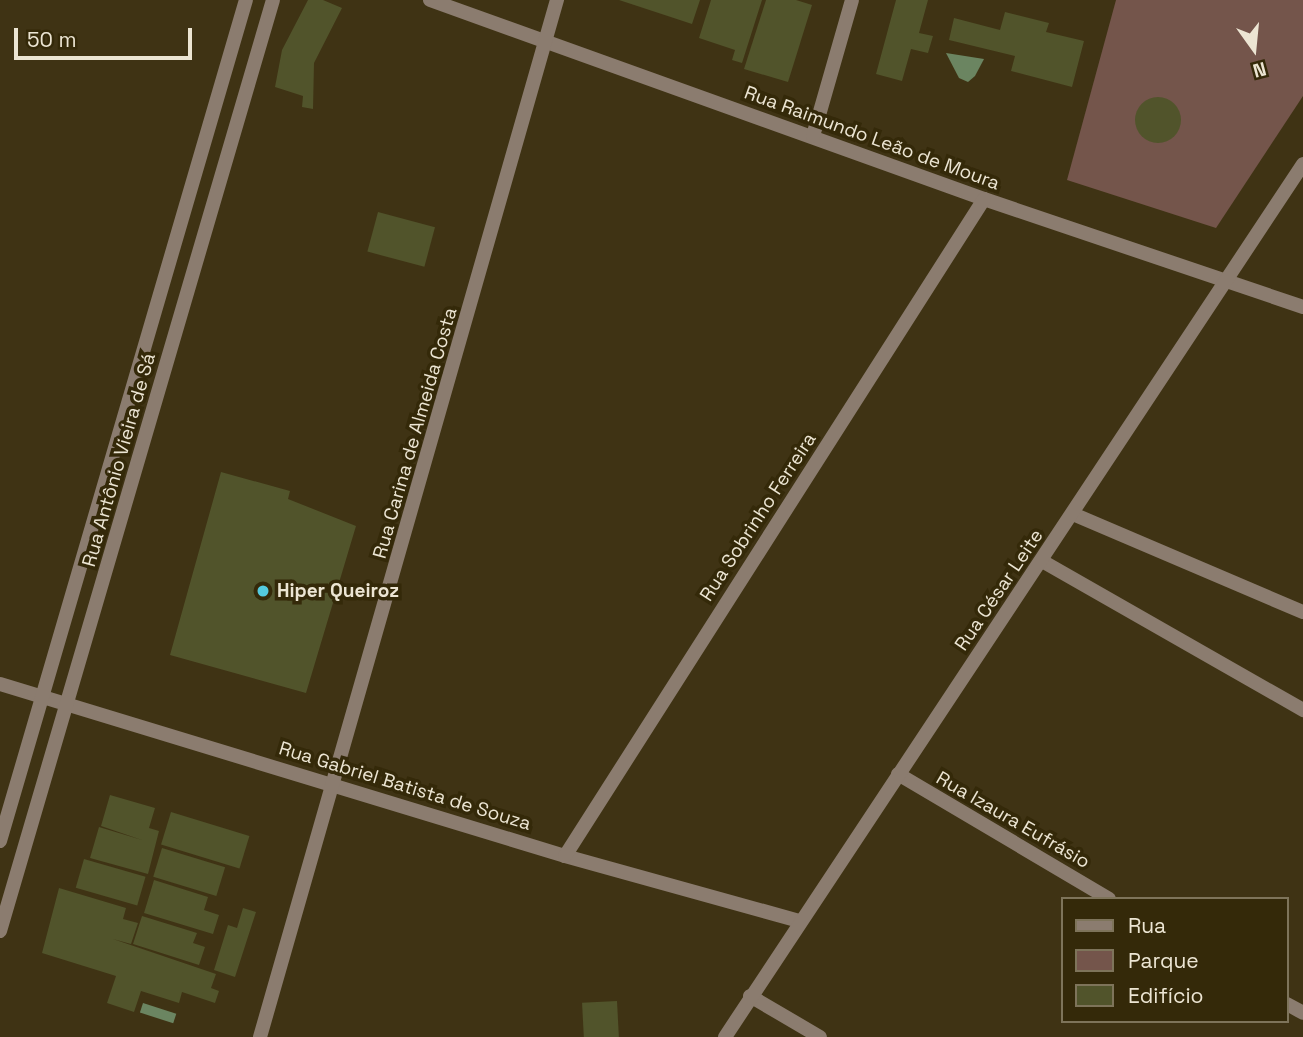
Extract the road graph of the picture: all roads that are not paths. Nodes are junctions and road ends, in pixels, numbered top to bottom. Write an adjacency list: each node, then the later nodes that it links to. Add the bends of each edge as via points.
1 (246, 0): 16 (street, Rua Antônio Vieira de Sá)
2 (273, 0): 17 (street, Rua Antônio Vieira de Sá)
3 (430, 0): 6 (street, Rua Raimundo Leão de Moura)
4 (557, 0): 6 (street, Rua Carina de Almeida Costa)
5 (852, 0): 7 (street)
6 (546, 42): 7 (street, Rua Raimundo Leão de Moura); 20 (street, Rua Carina de Almeida Costa)
7 (813, 136): 9 (street, Rua Raimundo Leão de Moura)
8 (1303, 164): 10 (street, Rua César Leite)
9 (984, 199): 10 (street, Rua Raimundo Leão de Moura); 22 (street, Rua Sobrinho Ferreira)
10 (1225, 281): 11 (street, Rua Raimundo Leão de Moura); 12 (street, Rua César Leite)
11 (1303, 307)
12 (1073, 514): 13 (street, Rua César Leite); 14 (street)
13 (1042, 562): 18 (street); 19 (street, Rua César Leite)
14 (1303, 612)
15 (0, 684): 16 (street, Rua Gabriel Batista de Souza)
16 (42, 696): 17 (street, Rua Gabriel Batista de Souza); 21 (street, Rua Antônio Vieira de Sá)
17 (69, 704): 20 (street, Rua Gabriel Batista de Souza); 25 (street, Rua Antônio Vieira de Sá)
18 (1303, 710)
19 (898, 775): 23 (street, Rua Izaura Eufrásio); 24 (street, Rua César Leite)
20 (334, 784): 22 (street, Rua Gabriel Batista de Souza); 27 (street, Rua Carina de Almeida Costa)
21 (0, 841)
22 (565, 856): 24 (street, Rua Gabriel Batista de Souza)
23 (1106, 897)
24 (800, 922): 26 (street, Rua César Leite)
25 (0, 931)
26 (750, 996): 28 (street, Rua César Leite); 29 (street)
27 (260, 1037)
28 (725, 1037)
29 (820, 1037)

